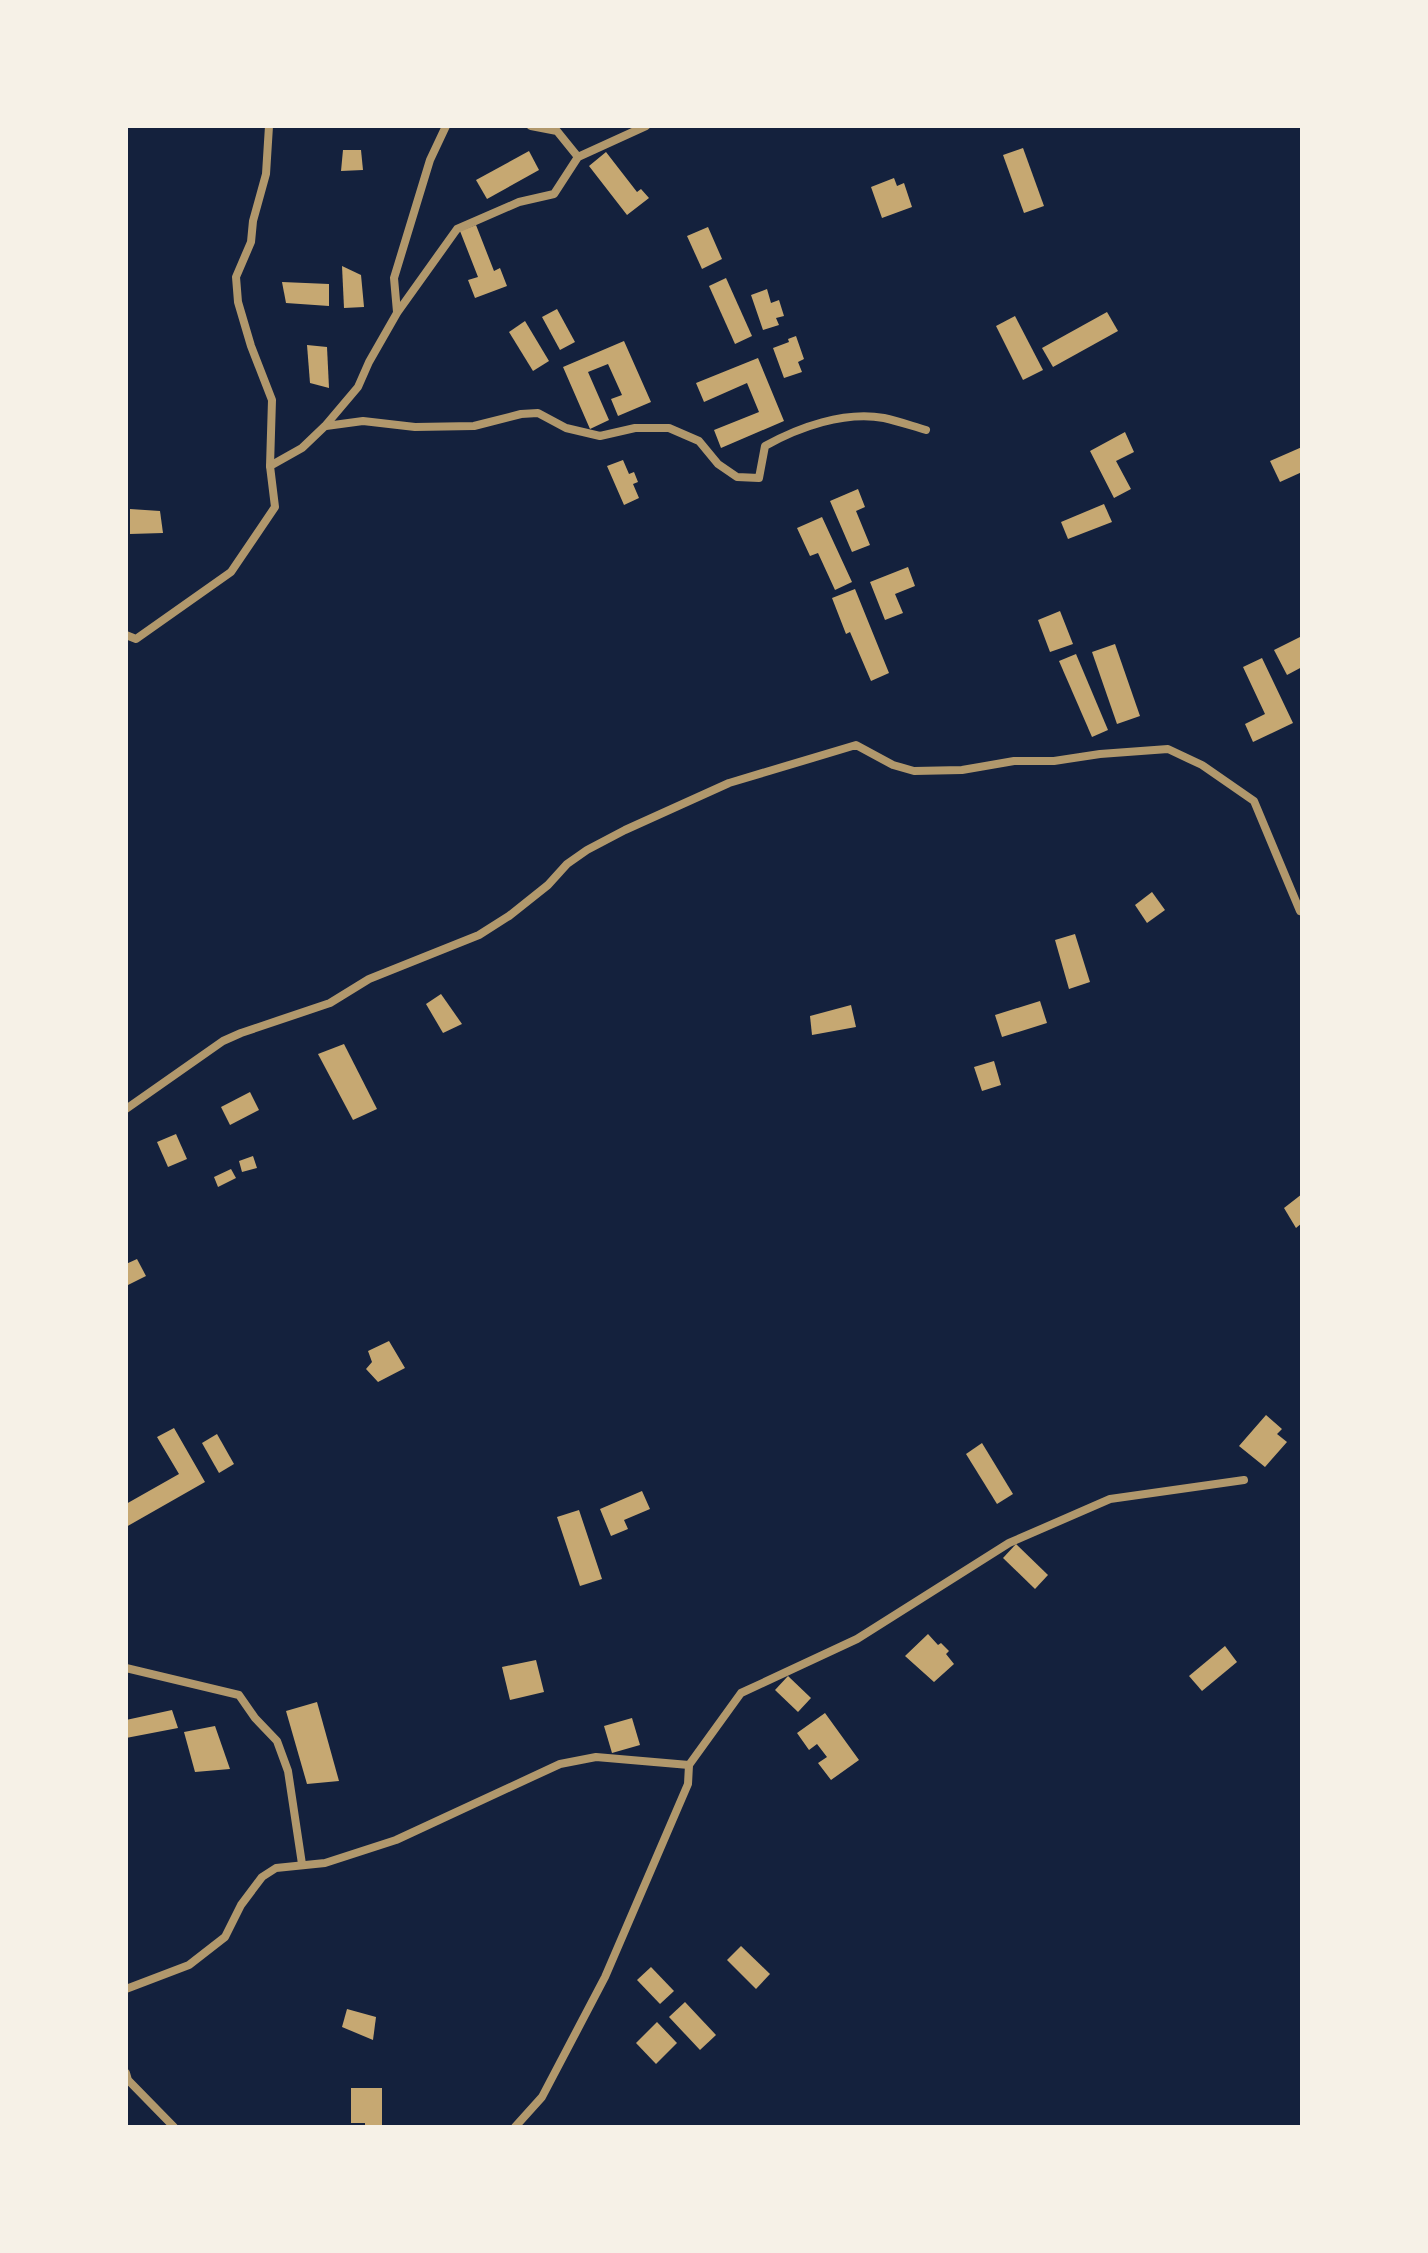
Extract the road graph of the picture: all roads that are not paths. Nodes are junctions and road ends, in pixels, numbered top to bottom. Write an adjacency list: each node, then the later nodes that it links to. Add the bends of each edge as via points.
1 (269, 126): 9 (street, via 266,174 251,242 236,277 238,302 272,400)
2 (446, 126): 6 (street, via 430,160 394,278)
3 (531, 126): 5 (street, via 557,131)
4 (646, 126): 5 (street)
5 (578, 157): 6 (street, via 554,194 519,202 457,229)
6 (397, 313): 7 (street, via 358,387)
7 (325, 426): 8 (street, via 363,421 474,426 538,413 591,435 653,426 699,441 737,477 759,478 765,446 832,419 881,417); 9 (street, via 302,448)
8 (926, 430)
9 (270, 466): 10 (street, via 275,507 231,572 136,639)
10 (126, 635)
11 (1300, 911): 12 (street, via 1254,801 1168,749 914,771 856,745 729,783 625,830 567,864 548,885 479,935 369,979 330,1003 223,1041)
12 (126, 1109)
13 (1244, 1480): 15 (street, via 1110,1499 1009,1543 857,1639 741,1693)
14 (126, 1668): 16 (street, via 239,1695 277,1741 288,1771)
15 (689, 1765): 16 (street, via 596,1757 560,1764 396,1840 325,1863); 20 (street, via 688,1784 605,1977 542,2097)
16 (302, 1864): 17 (street, via 276,1868 262,1877 225,1937 189,1965)
17 (126, 1989)
18 (126, 2073): 19 (street)
19 (174, 2127)
20 (515, 2127)

